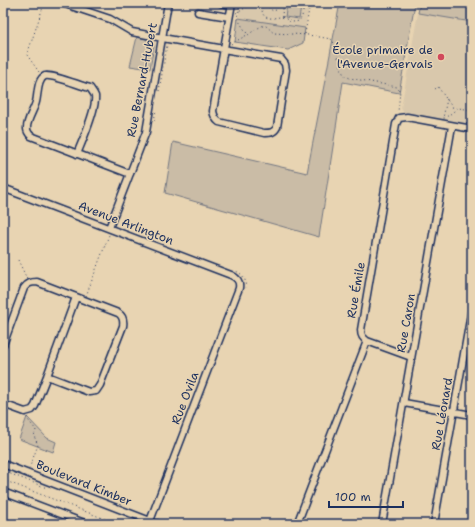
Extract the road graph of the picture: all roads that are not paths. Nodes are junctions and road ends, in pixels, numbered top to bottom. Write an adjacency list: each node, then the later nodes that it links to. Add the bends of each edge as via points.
1 (62, 3): 7 (street, via 110,19 132,32)
2 (168, 3): 7 (street, Rue Bernard-Hubert)
3 (221, 3): 4 (street)
4 (232, 4): 6 (street)
5 (198, 12): 6 (street)
6 (232, 15): 8 (street)
7 (162, 38): 8 (street); 12 (street, Rue Bernard-Hubert, via 146,132)
8 (224, 49): 8 (street, via 281,59 285,64 276,130 264,133 215,119 213,111)
9 (452, 126): 10 (street); 18 (street, Rue Émile, via 407,117 399,118 396,124 361,324 361,334); 20 (street, Rue Caron)
10 (472, 129)
11 (77, 154): 11 (street, via 31,136 26,130 42,78 50,75 93,91 95,100 90,120); 12 (street)
12 (130, 174): 14 (street, Rue Bernard-Hubert)
13 (3, 188): 14 (street, Avenue Arlington)
14 (109, 231): 15 (street, Avenue Arlington, via 231,275)
15 (239, 282): 28 (street, Rue Ovila, via 238,292)
16 (76, 297): 19 (street, via 37,282 29,283 24,288); 21 (street); 21 (street, via 118,313 124,322 96,391 89,392)
17 (472, 308): 24 (street, Rue Léonard)
18 (367, 341): 20 (street); 31 (street)
19 (3, 345)
20 (411, 357): 22 (street, Rue Caron)
21 (47, 376): 23 (street, via 32,410 26,412)
22 (404, 403): 24 (street); 32 (street, Rue Caron)
23 (3, 404)
24 (454, 412): 25 (street); 33 (street, Rue Léonard)
25 (472, 415)
26 (3, 464): 28 (street, Boulevard Kimber)
27 (3, 492): 29 (street)
28 (150, 521): 30 (street, Boulevard Kimber)
29 (87, 524)
30 (158, 524)
31 (297, 524)
32 (382, 524)
33 (434, 524)

